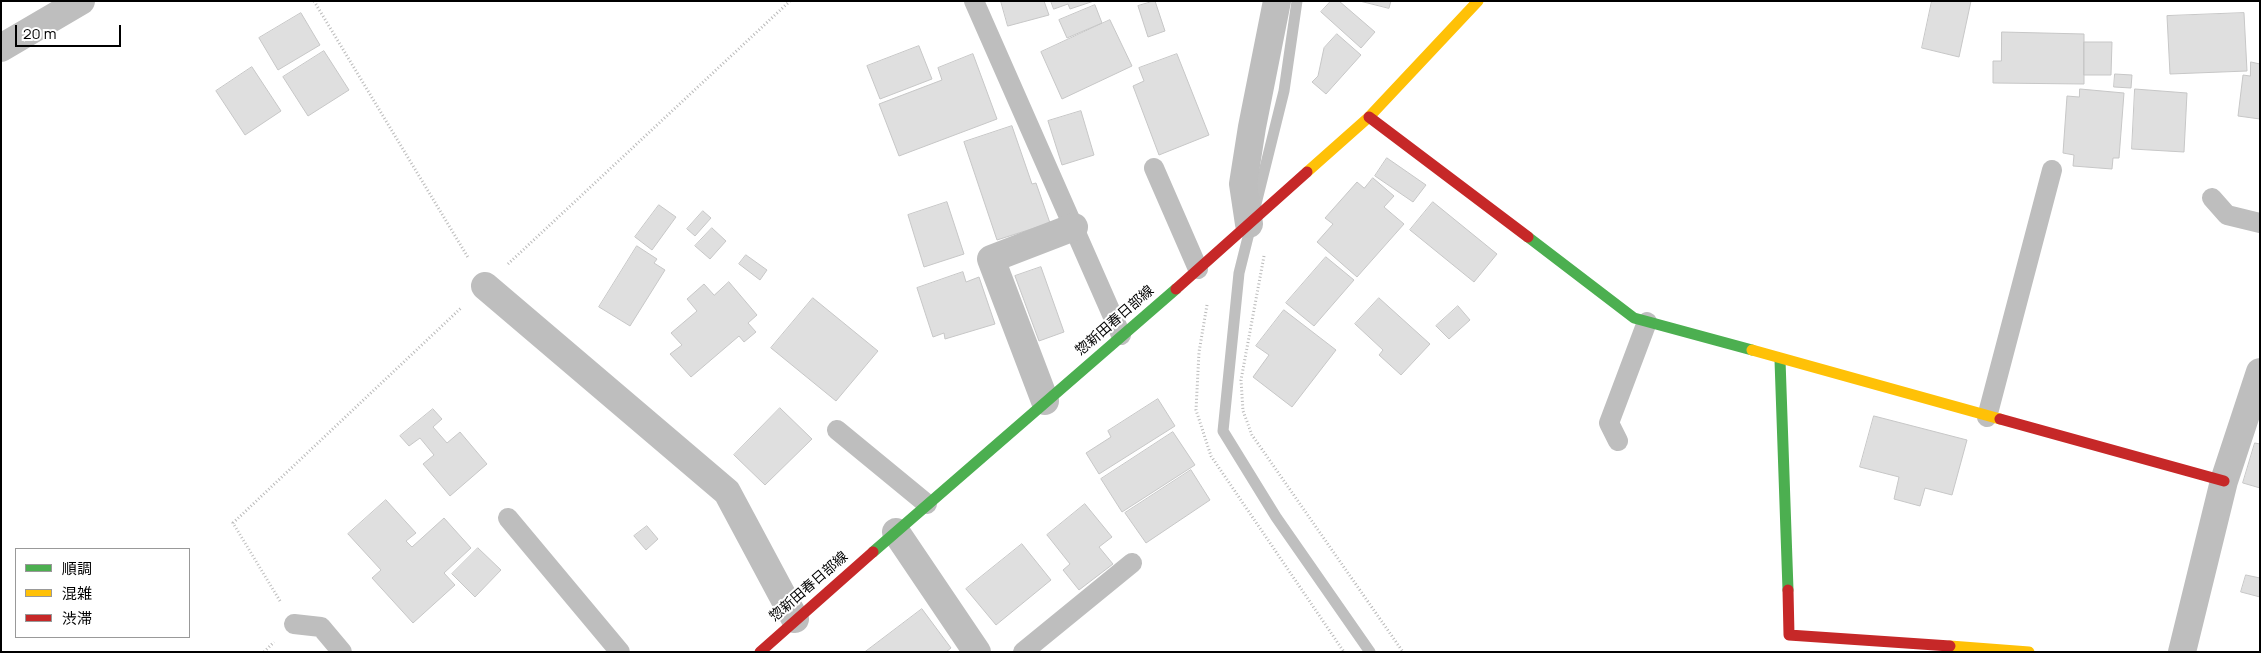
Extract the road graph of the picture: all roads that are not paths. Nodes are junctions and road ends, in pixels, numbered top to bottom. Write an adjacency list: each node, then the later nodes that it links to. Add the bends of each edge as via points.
1 (81, 1): 5 (street)
2 (974, 1): 12 (lane)
3 (1277, 1): 11 (street, via 1243,184)
4 (1478, 1): 6 (street, 惣新田春日部線)
5 (1, 48)
6 (1369, 117): 11 (street, 惣新田春日部線); 15 (street, via 1634,318)
7 (1154, 168): 13 (lane)
8 (2052, 170): 20 (lane)
9 (2212, 198): 10 (lane, via 2228,216)
10 (2260, 223)
11 (1249, 224): 13 (street, 惣新田春日部線)
12 (1074, 227): 16 (lane); 19 (street, via 990,259)
13 (1198, 269): 16 (street, 惣新田春日部線)
14 (485, 286): 28 (street, via 727,492)
15 (1647, 322): 17 (street); 22 (lane, via 1608,423)
16 (1121, 335): 19 (street, 惣新田春日部線)
17 (1780, 360): 20 (street); 35 (street, via 1789,635)
18 (2260, 372): 23 (street)
19 (1045, 402): 24 (street, 惣新田春日部線)
20 (1987, 417): 23 (street)
21 (838, 430): 24 (lane)
22 (1618, 441)
23 (2224, 481): 36 (street)
24 (927, 504): 26 (street, 惣新田春日部線)
25 (508, 518): 31 (lane)
26 (896, 532): 28 (street, 惣新田春日部線); 33 (street)
27 (1132, 563): 34 (lane)
28 (795, 619): 32 (street, 惣新田春日部線)
29 (294, 624): 30 (lane, via 321,627)
30 (342, 652)
31 (620, 652)
32 (760, 652)
33 (977, 652)
34 (1023, 652)
35 (2029, 652)
36 (2182, 652)

